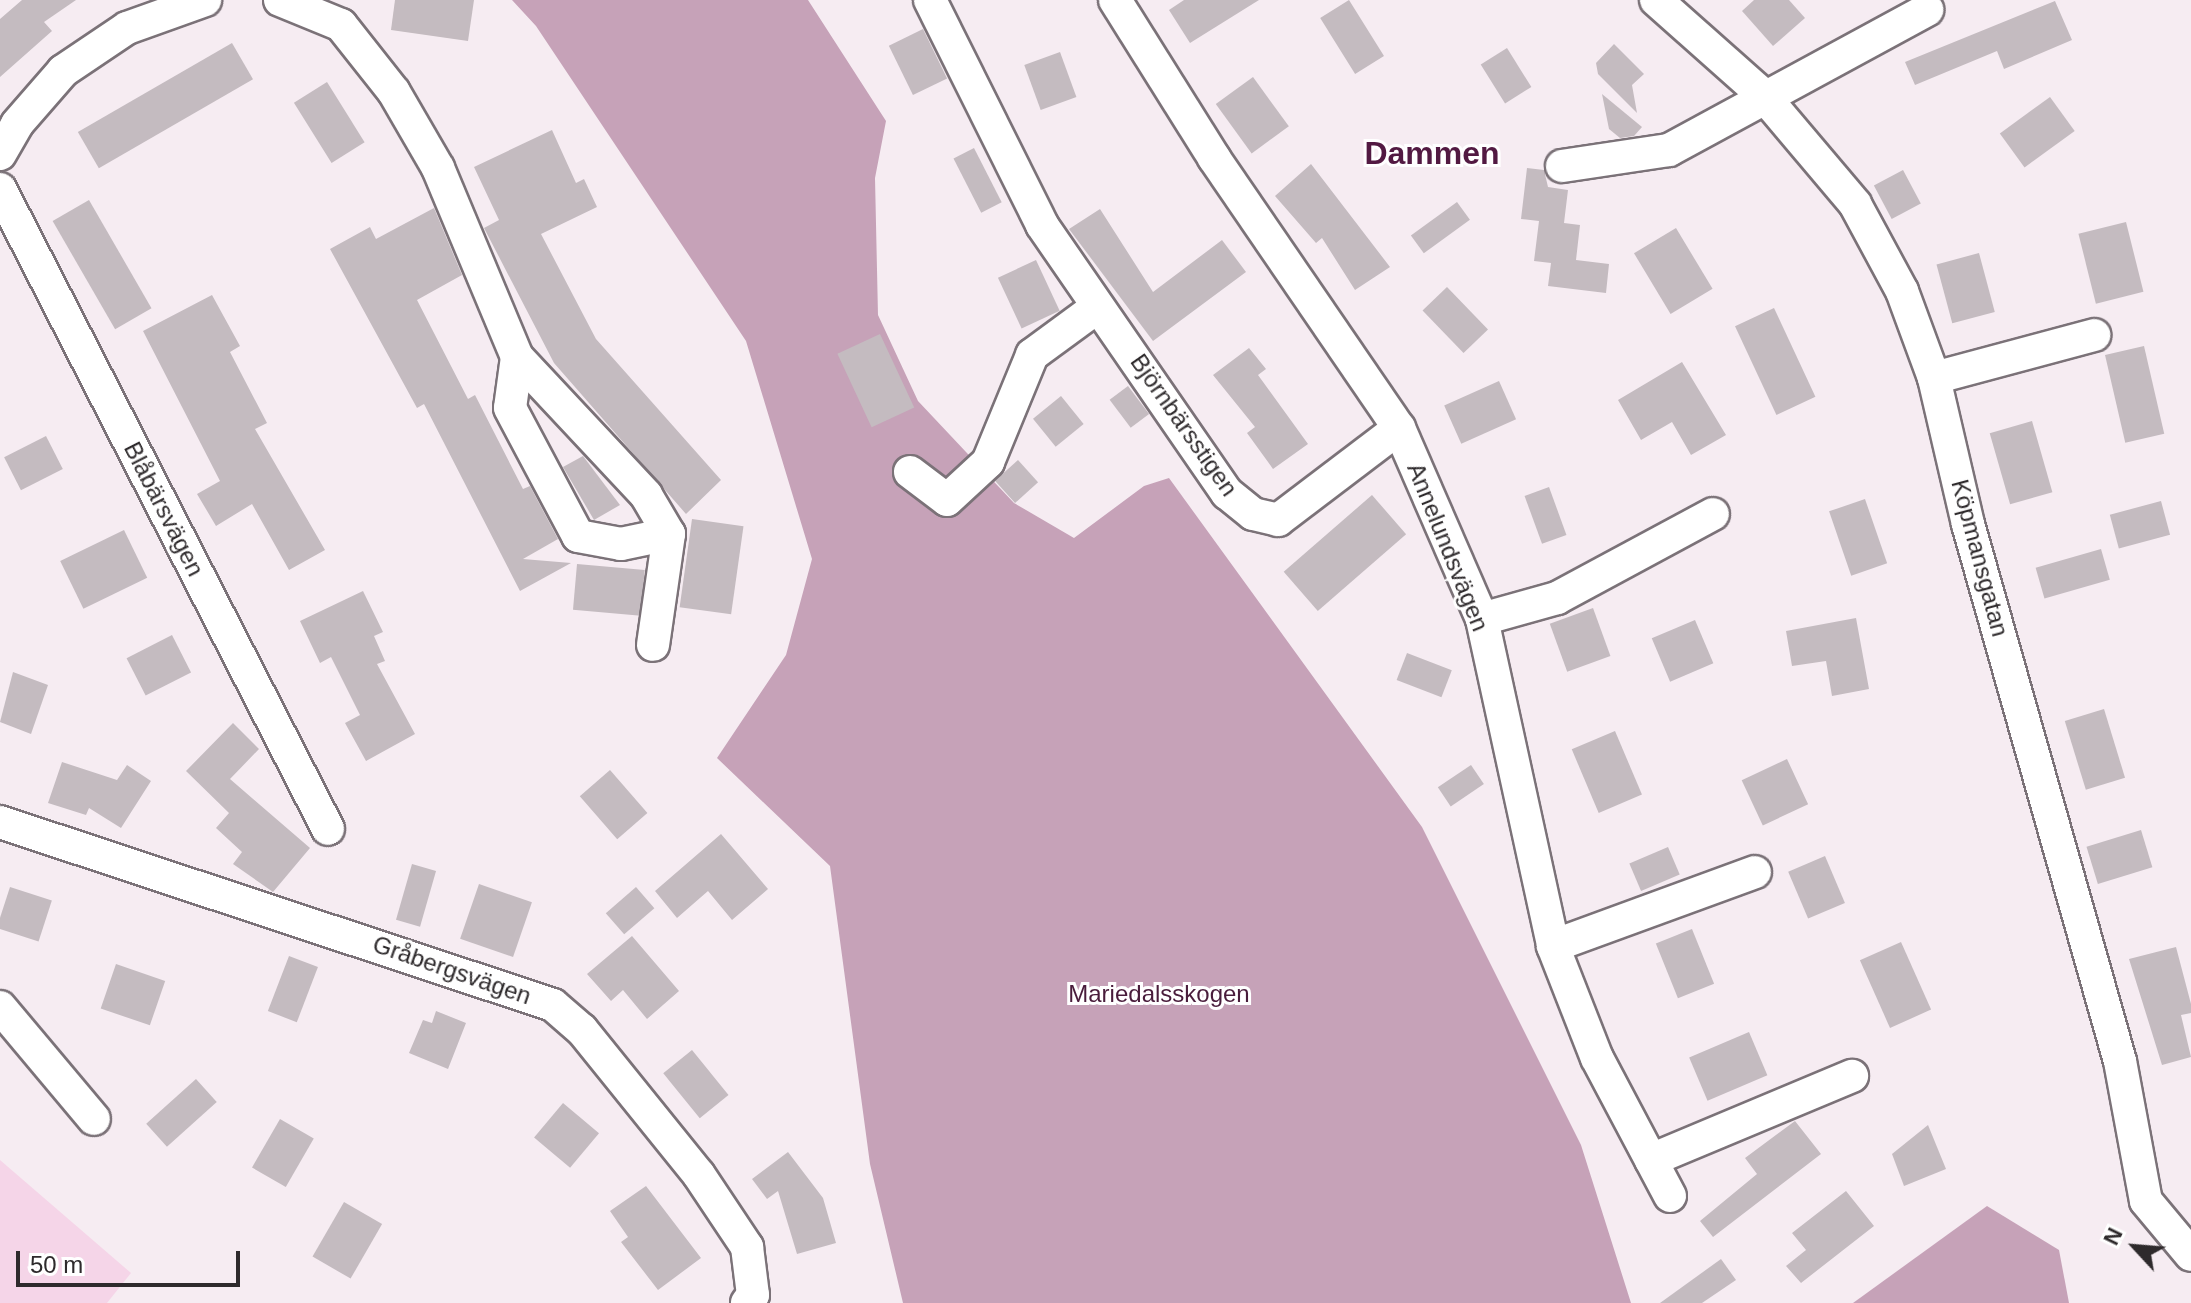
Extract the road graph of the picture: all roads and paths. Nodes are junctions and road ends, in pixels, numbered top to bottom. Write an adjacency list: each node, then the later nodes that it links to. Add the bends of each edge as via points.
1 (205, 0): 8 (street, via 127,28 63,71)
2 (280, 0): 13 (street, via 341,25 394,92 438,168)
3 (930, 0): 11 (street, Björnbärsstigen, via 1042,225)
4 (1115, 0): 15 (street, Annelundsvägen, via 1214,158)
5 (1656, 0): 7 (street, Köpmansgatan)
6 (1919, 8): 7 (street)
7 (1763, 95): 9 (street, via 1669,150); 14 (street, Köpmansgatan, via 1855,204 1902,291)
8 (0, 154)
9 (1562, 166)
10 (0, 189): 22 (street, Blåbärsvägen)
11 (1096, 308): 15 (street, Björnbärsstigen, via 1227,493 1253,514 1278,520); 16 (street, via 1032,355 988,462 947,500)
12 (2094, 335): 14 (street)
13 (517, 357): 18 (street, via 646,495); 18 (street, via 510,408 578,536 621,544)
14 (1934, 378): 30 (street, Köpmansgatan, via 1968,524 2120,1061 2146,1201)
15 (1399, 428): 19 (street, Annelundsvägen)
16 (910, 472)
17 (1713, 514): 19 (street, via 1557,598)
18 (669, 534): 20 (street)
19 (1482, 619): 24 (street, Annelundsvägen)
20 (653, 645)
21 (0, 822): 31 (street, Gråbergsvägen, via 553,1005 582,1030 699,1175 747,1247 753,1295)
22 (328, 829)
23 (1755, 872): 24 (street)
24 (1553, 946): 28 (street, Annelundsvägen, via 1597,1058)
25 (0, 1007): 27 (street)
26 (1852, 1076): 28 (street)
27 (94, 1119)
28 (1651, 1160): 29 (street, Annelundsvägen)
29 (1670, 1196)
30 (2191, 1255)
31 (747, 1303)

